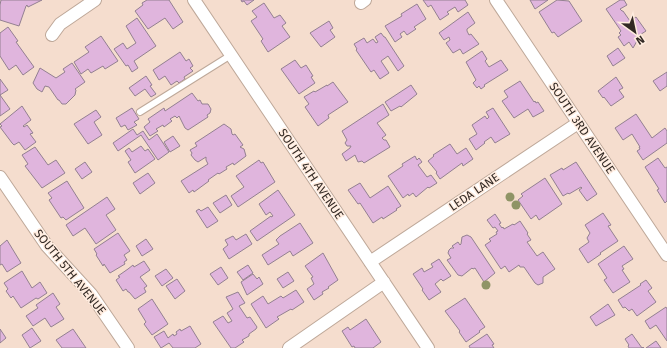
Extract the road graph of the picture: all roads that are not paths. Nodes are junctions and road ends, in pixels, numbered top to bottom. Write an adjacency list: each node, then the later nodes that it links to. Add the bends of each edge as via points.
1 (95, 0): 4 (street, via 60,24)
2 (194, 0): 5 (street, SOUTH 4TH AVENUE)
3 (496, 0): 7 (street, SOUTH 3RD AVENUE)
4 (52, 35)
5 (231, 55): 6 (lane); 10 (street, SOUTH 4TH AVENUE)
6 (140, 112)
7 (578, 123): 9 (street, SOUTH 3RD AVENUE); 10 (street, LEDA LANE)
8 (0, 177): 12 (street, SOUTH 5TH AVENUE, via 47,246 91,294)
9 (667, 255)
10 (370, 262): 11 (street, SOUTH 4TH AVENUE)
11 (384, 282): 13 (street); 14 (street, SOUTH 4TH AVENUE)
12 (128, 348)
13 (289, 348)
14 (428, 348)

